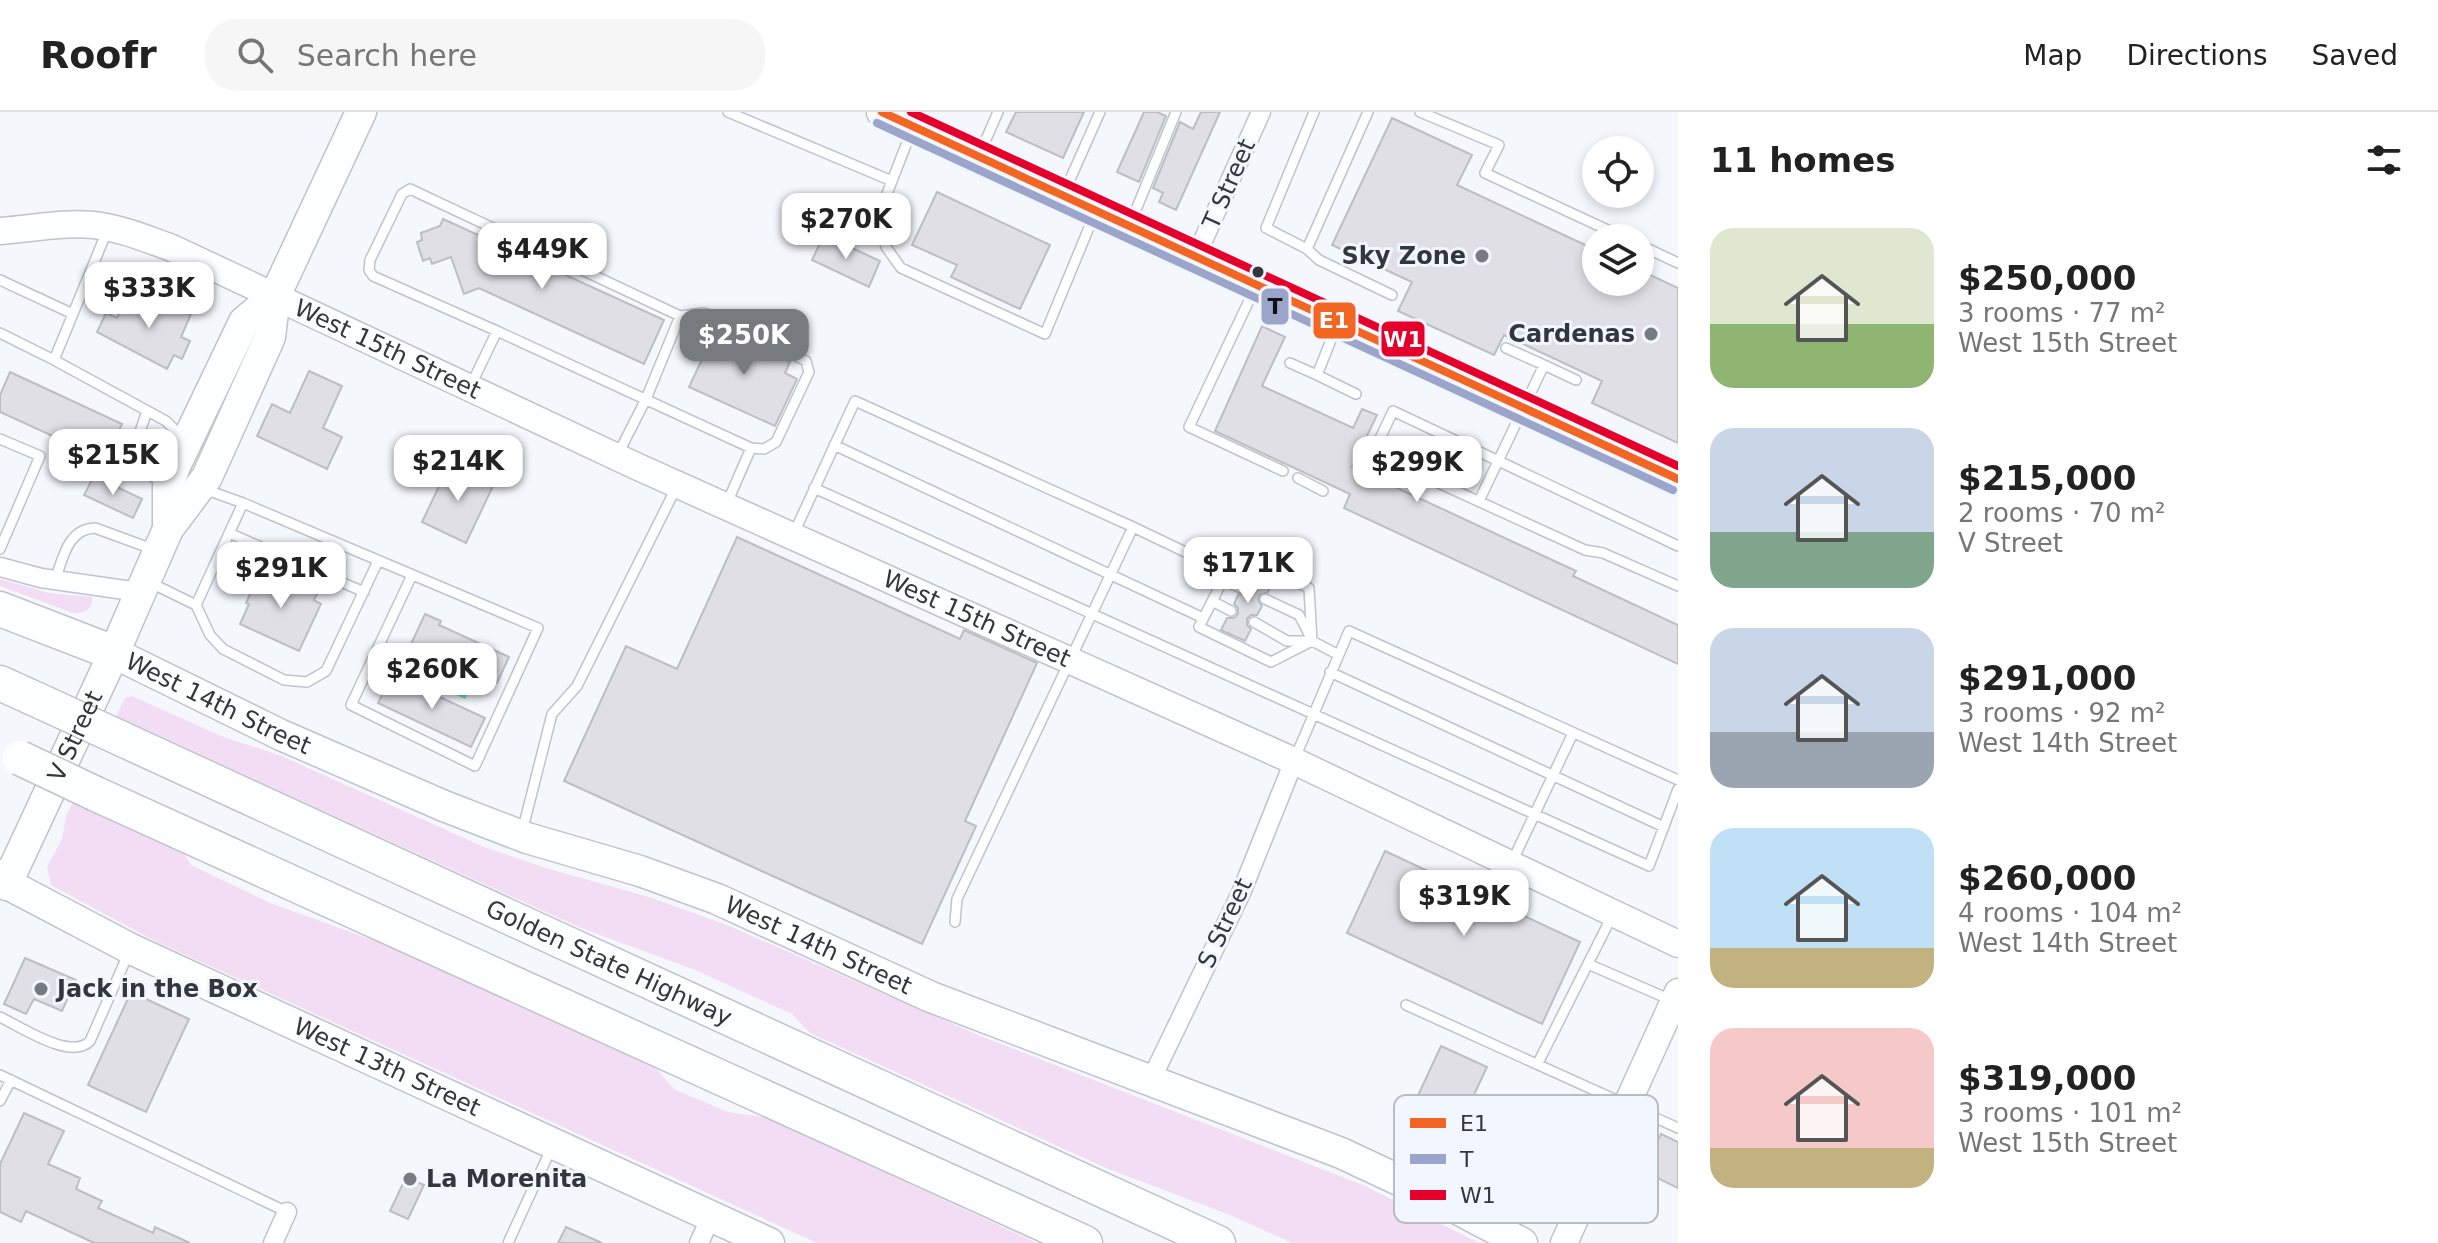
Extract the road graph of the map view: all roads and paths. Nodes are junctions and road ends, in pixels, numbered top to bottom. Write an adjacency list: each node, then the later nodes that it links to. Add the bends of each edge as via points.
1 (361, 112): 27 (main road, V Street)
2 (728, 112): 13 (lane)
3 (882, 112): 11 (main road)
4 (998, 112): 12 (lane)
5 (1100, 112): 14 (lane)
6 (1176, 112): 17 (lane)
7 (1261, 112): 22 (street, T Street)
8 (1314, 112): 20 (lane, via 1266,228)
9 (1368, 112): 20 (lane)
10 (1420, 112): 16 (lane, via 1499,145 1485,173)
11 (913, 126): 12 (main road); 13 (lane)
12 (978, 156): 14 (main road)
13 (892, 181): 15 (lane, via 878,217 886,247 901,268 1045,334)
14 (1063, 195): 15 (main road)
15 (1096, 210): 17 (main road)
16 (1595, 224)
17 (1129, 226): 22 (main road)
18 (108, 228): 19 (street, West 15th Street, via 71,224); 27 (street, West 15th Street, via 172,248); 28 (lane)
19 (0, 231)
20 (1307, 249): 26 (lane)
21 (1654, 252): 23 (lane)
22 (1196, 256): 25 (main road)
23 (1678, 263)
24 (0, 280): 28 (lane)
25 (1257, 284): 30 (main road); 50 (lane, via 1189,427)
26 (1392, 295)
27 (275, 296): 39 (street, West 15th Street); 45 (main road, V Street, via 244,322); 55 (main road, V Street, via 270,337)
28 (73, 314): 34 (lane)
29 (680, 316): 31 (lane, via 405,191 369,270); 41 (lane); 47 (lane, via 704,313 722,318 806,361 809,372 776,442 764,449)
30 (1338, 322): 37 (lane); 42 (main road)
31 (497, 331): 39 (lane); 41 (lane)
32 (0, 333): 34 (lane)
33 (1506, 348): 36 (lane)
34 (54, 360): 43 (lane)
35 (1290, 363): 37 (lane)
36 (1544, 365): 38 (lane); 42 (lane)
37 (1317, 375): 40 (lane)
38 (1576, 380)
39 (470, 388): 48 (street, West 15th Street)
40 (1356, 394)
41 (646, 399): 47 (lane); 48 (lane)
42 (1524, 408): 49 (lane); 52 (main road)
43 (147, 411): 45 (lane); 53 (lane, via 129,464)
44 (0, 439): 66 (lane, via 40,456)
45 (188, 442): 53 (main road, V Street)
46 (834, 445): 56 (lane); 61 (lane, via 855,401); 69 (lane)
47 (751, 448): 60 (lane)
48 (616, 457): 54 (street, West 15th Street)
49 (1499, 461): 58 (lane); 58 (lane, via 1393,411 1373,453); 65 (lane)
50 (1283, 471)
51 (1298, 478): 57 (lane)
52 (1678, 479)
53 (168, 485): 64 (main road, V Street)
54 (678, 485): 60 (street, West 15th Street); 100 (lane, via 577,686 552,714)
55 (201, 488): 59 (lane); 64 (main road, V Street)
56 (814, 488): 63 (lane); 82 (lane)
57 (1323, 491)
58 (1479, 501): 74 (lane)
59 (243, 503): 62 (lane); 67 (lane)
60 (726, 506): 63 (street, West 15th Street)
61 (1133, 527): 69 (lane); 71 (lane)
62 (229, 533): 76 (lane); 79 (lane)
63 (793, 536): 88 (street, West 15th Street)
64 (163, 540): 72 (lane, via 85,528 69,541); 73 (main road, V Street)
65 (1678, 546)
66 (0, 549)
67 (378, 561): 70 (lane); 76 (lane)
68 (0, 567): 72 (street)
69 (1109, 574): 82 (lane); 84 (lane)
70 (412, 575): 70 (lane, via 538,628 475,766 351,705)
71 (1225, 576): 75 (lane); 78 (lane); 85 (lane, via 1236,554 1309,588)
72 (55, 580): 73 (street)
73 (142, 586): 79 (lane); 87 (main road, V Street)
74 (1678, 586)
75 (1241, 588)
76 (364, 592): 79 (lane, via 326,671 307,682 284,680 223,649)
77 (1265, 599): 85 (lane, via 1299,615)
78 (1212, 601): 81 (lane); 84 (lane)
79 (196, 605)
80 (0, 609): 87 (highway)
81 (1231, 611)
82 (1090, 613): 88 (lane); 91 (lane)
83 (1254, 622): 85 (lane, via 1287,641)
84 (1201, 623): 85 (lane, via 1271,662)
85 (1312, 641): 86 (lane)
86 (1337, 654): 89 (lane); 92 (lane, via 1349,631)
87 (122, 657): 100 (main road, West 14th Street, via 281,735); 102 (main road, V Street)
88 (1069, 660): 94 (street, West 15th Street); 104 (lane, via 957,899)
89 (1330, 672): 91 (lane); 95 (lane)
90 (0, 683): 131 (highway, Golden State Highway, bridge)
91 (1312, 714): 94 (lane); 98 (lane)
92 (1573, 733): 95 (lane); 96 (lane)
93 (10, 753): 130 (highway, bridge)
94 (1294, 761): 101 (street, West 15th Street); 114 (street, S Street, via 1241,893)
95 (1553, 775): 98 (lane); 99 (lane)
96 (1678, 780)
97 (1678, 789): 99 (lane)
98 (1535, 813): 99 (lane, via 1649,866); 101 (lane)
99 (1664, 827)
100 (521, 836): 114 (main road, West 14th Street, via 717,899 931,997)
101 (1510, 865): 103 (street, West 15th Street)
102 (1, 884): 106 (main road, West 13th Street)
103 (1613, 914): 105 (street, West 15th Street); 107 (lane)
104 (955, 922)
105 (1678, 944)
106 (131, 949): 110 (lane, via 85,1046 74,1049 49,1042); 120 (main road, West 13th Street)
107 (1588, 964): 108 (lane); 111 (lane)
108 (1676, 997): 116 (street)
109 (1406, 1005): 111 (lane)
110 (0, 1017)
111 (1538, 1063): 115 (lane)
112 (0, 1075): 113 (lane)
113 (11, 1080): 117 (lane); 122 (lane)
114 (1150, 1082): 121 (main road, West 14th Street)
115 (1589, 1095)
116 (1632, 1095)
117 (0, 1101)
118 (1658, 1124): 119 (lane)
119 (1678, 1128)
120 (554, 1143): 125 (main road, West 13th Street); 128 (lane)
121 (1394, 1178)
122 (287, 1212): 127 (street)
123 (1484, 1223): 126 (main road, West 14th Street)
124 (1573, 1223): 132 (street)
125 (705, 1230): 129 (main road, West 13th Street)
126 (1513, 1238)
127 (273, 1243)
128 (508, 1243)
129 (769, 1243)
130 (1085, 1243)
131 (1218, 1243)
132 (1564, 1243)

